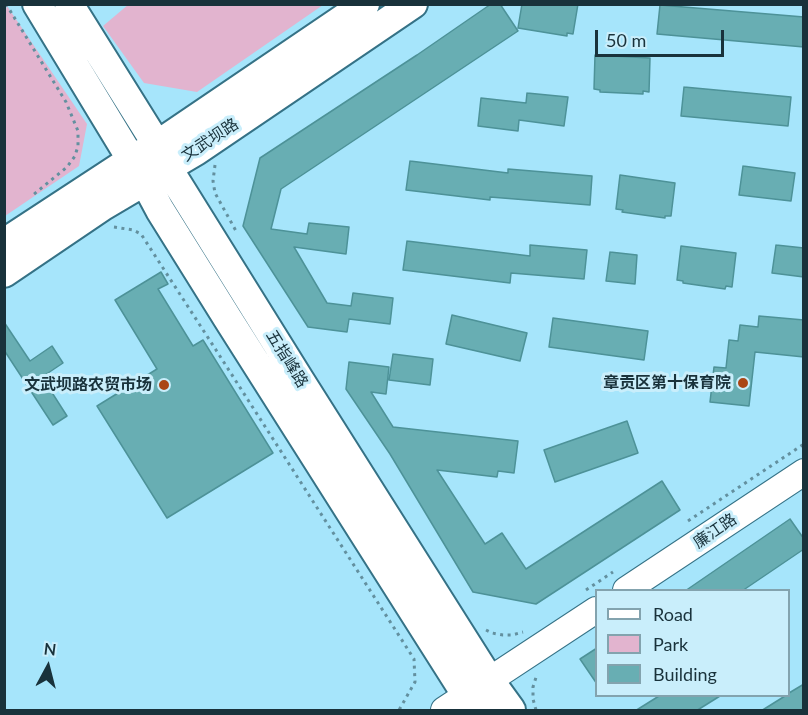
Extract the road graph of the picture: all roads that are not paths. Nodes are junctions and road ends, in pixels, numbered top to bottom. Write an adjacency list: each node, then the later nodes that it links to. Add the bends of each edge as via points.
1 (37, 4): 5 (main road, 五指峰路)
2 (69, 4): 5 (main road, 五指峰路)
3 (365, 4): 5 (main road, 文武坝路)
4 (413, 4): 5 (main road, 文武坝路, via 196,151)
5 (150, 164): 6 (main road, 文武坝路); 7 (main road, 文武坝路, via 103,206); 11 (main road, 五指峰路)
6 (4, 243)
7 (4, 273)
8 (804, 472): 9 (street, 廉江路)
9 (619, 581)
10 (590, 601): 11 (street)
11 (470, 700): 12 (main road, 五指峰路)
12 (511, 711)

